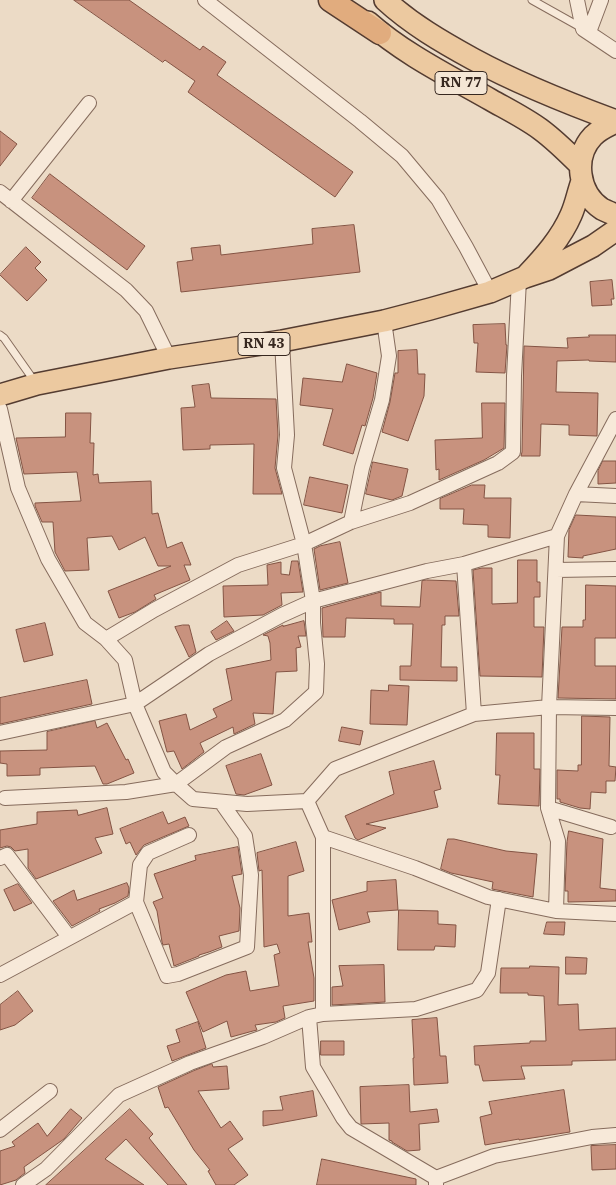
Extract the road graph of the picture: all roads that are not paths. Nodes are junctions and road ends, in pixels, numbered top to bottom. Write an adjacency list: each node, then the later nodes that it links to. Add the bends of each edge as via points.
1 (205, 0): 18 (street, via 402,156 438,199)
2 (330, 0): 9 (highway)
3 (343, 0): 9 (main road, RN 77)
4 (384, 0): 12 (main road, RN 77, via 447,44 494,70)
5 (532, 0): 8 (lane)
6 (577, 0): 8 (street)
7 (601, 0): 8 (street)
8 (586, 30): 10 (street)
9 (380, 33): 13 (main road, RN 77, via 437,70 534,125 556,141)
10 (616, 51)
11 (89, 103): 14 (street)
12 (616, 122): 13 (main road, via 592,137 584,150)
13 (581, 173): 15 (main road, via 589,197 602,209); 17 (main road, via 572,214 564,230)
14 (6, 197): 22 (street, via 126,290 146,311)
15 (616, 215)
16 (616, 230): 17 (main road, via 593,246)
17 (522, 279): 18 (main road, RN 43); 29 (street, via 514,376 513,452 498,463 410,503)
18 (490, 292): 19 (main road, RN 43)
19 (384, 321): 21 (main road, RN 43); 29 (street, via 390,356)
20 (0, 335): 23 (lane)
21 (282, 341): 22 (main road, RN 43); 31 (street, via 288,434 284,468)
22 (169, 358): 23 (main road, RN 43)
23 (37, 384): 24 (main road, RN 43)
24 (0, 395)
25 (0, 409): 36 (street, via 18,488 48,559 85,623)
26 (616, 419): 27 (street)
27 (576, 494): 28 (street); 30 (street)
28 (616, 496)
29 (351, 522): 31 (street)
30 (557, 536): 32 (street); 34 (street)
31 (304, 544): 35 (street); 36 (street, via 238,565)
32 (464, 564): 35 (street); 40 (street)
33 (616, 569): 34 (street)
34 (556, 570): 38 (street)
35 (313, 601): 37 (street, via 209,654); 42 (street, via 318,664 316,692 285,720 226,747)
36 (106, 639): 37 (street, via 125,660)
37 (135, 704): 41 (street); 42 (street, via 164,772)
38 (549, 707): 39 (street); 40 (street); 46 (street)
39 (616, 708)
40 (474, 714): 44 (street, via 335,769)
41 (0, 733)
42 (176, 784): 43 (street, via 126,792); 45 (street, via 193,799)
43 (5, 798)
44 (307, 801): 45 (street); 49 (street)
45 (222, 802): 52 (street, via 245,836 252,875 247,947 167,976)
46 (548, 808): 47 (street); 53 (street, via 558,841)
47 (611, 827)
48 (189, 835): 52 (street, via 148,853 140,865)
49 (324, 837): 51 (street); 57 (street)
50 (0, 858): 55 (street, via 6,855)
51 (499, 899): 53 (street); 57 (street, via 488,973 477,990 416,1009)
52 (136, 902): 55 (street)
53 (556, 911): 54 (street)
54 (616, 914)
55 (69, 937): 56 (street)
56 (0, 975)
57 (324, 1014): 58 (street)
58 (309, 1017): 62 (street, via 312,1067 342,1118 351,1128); 63 (street, via 190,1063 120,1095 46,1169)
59 (50, 1091): 60 (street)
60 (0, 1130)
61 (616, 1135): 62 (street, via 494,1156)
62 (436, 1181)
63 (23, 1185)

